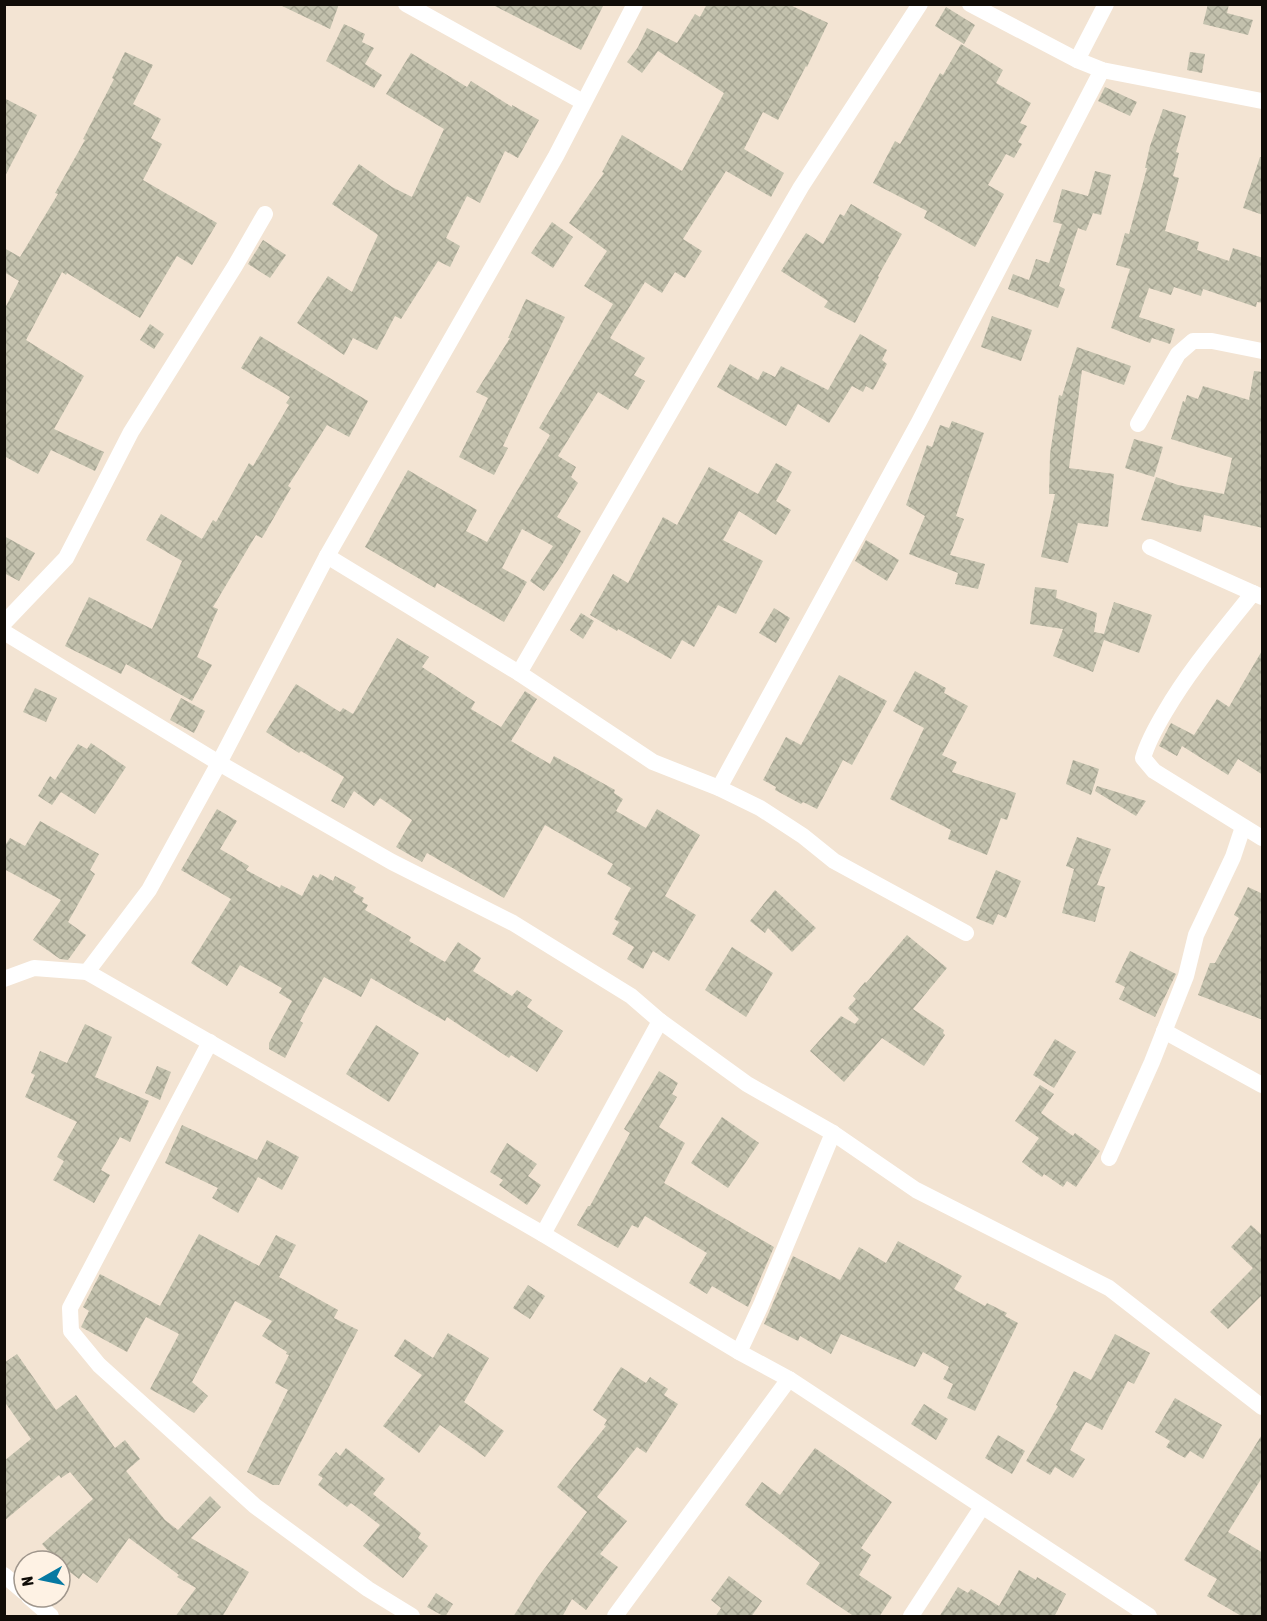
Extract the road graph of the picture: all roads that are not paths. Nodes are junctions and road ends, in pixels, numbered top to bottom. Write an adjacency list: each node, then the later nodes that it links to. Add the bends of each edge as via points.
1 (406, 4): 9 (street)
2 (635, 4): 9 (street)
3 (920, 4): 18 (street, via 801,187)
4 (970, 4): 6 (street)
5 (1106, 4): 6 (street)
6 (1077, 60): 7 (street)
7 (1102, 70): 8 (street); 20 (street, via 919,422)
8 (1263, 101)
9 (583, 102): 14 (street)
10 (265, 214): 16 (street, via 131,432 66,558)
11 (1263, 351): 12 (street, via 1193,341 1178,354)
12 (1138, 424)
13 (1150, 547): 15 (street)
14 (327, 556): 18 (street); 19 (street)
15 (1258, 596): 21 (street, via 1214,640 1180,686 1148,741 1143,758 1154,771)
16 (4, 623)
17 (4, 632): 19 (street)
18 (519, 673): 20 (street, via 653,762)
19 (219, 763): 24 (street, via 149,890); 26 (street, via 392,862 513,923 632,996)
20 (719, 788): 23 (street, via 760,808 834,861)
21 (1243, 827): 22 (street); 27 (street, via 1196,935 1186,976)
22 (1263, 838)
23 (966, 933)
24 (87, 972): 25 (street, via 34,968); 28 (street)
25 (4, 979)
26 (660, 1021): 30 (street, via 747,1084); 32 (street)
27 (1164, 1031): 29 (street); 31 (street)
28 (210, 1042): 32 (street); 37 (street, via 70,1308 71,1331 99,1365 255,1506)
29 (1263, 1085)
30 (833, 1133): 33 (street); 35 (street, via 916,1190 1108,1288)
31 (1109, 1158)
32 (543, 1234): 33 (street)
33 (739, 1352): 34 (street)
34 (789, 1379): 36 (street); 38 (street)
35 (1263, 1407)
36 (982, 1507): 39 (street); 40 (street)
37 (412, 1617)
38 (615, 1617)
39 (912, 1617)
40 (1149, 1617)

